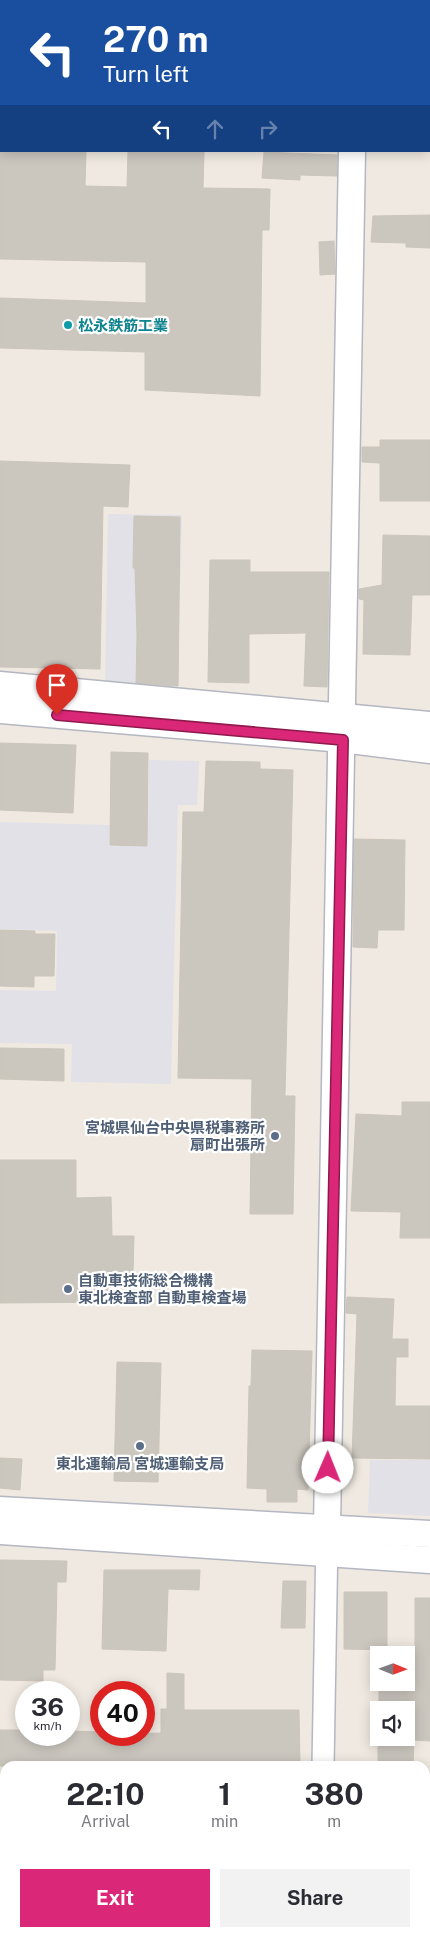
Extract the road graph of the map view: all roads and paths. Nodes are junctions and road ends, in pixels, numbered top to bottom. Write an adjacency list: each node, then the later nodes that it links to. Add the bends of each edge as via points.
1 (352, 152): 5 (street)
2 (0, 685): 5 (street)
3 (0, 710): 5 (street)
4 (430, 725): 5 (street)
5 (343, 727): 6 (street); 8 (street)
6 (430, 750)
7 (0, 1510): 8 (street)
8 (327, 1527): 10 (street); 11 (street)
9 (0, 1531): 11 (street)
10 (430, 1534)
11 (327, 1553): 12 (street); 13 (street)
12 (430, 1560)
13 (323, 1761)

